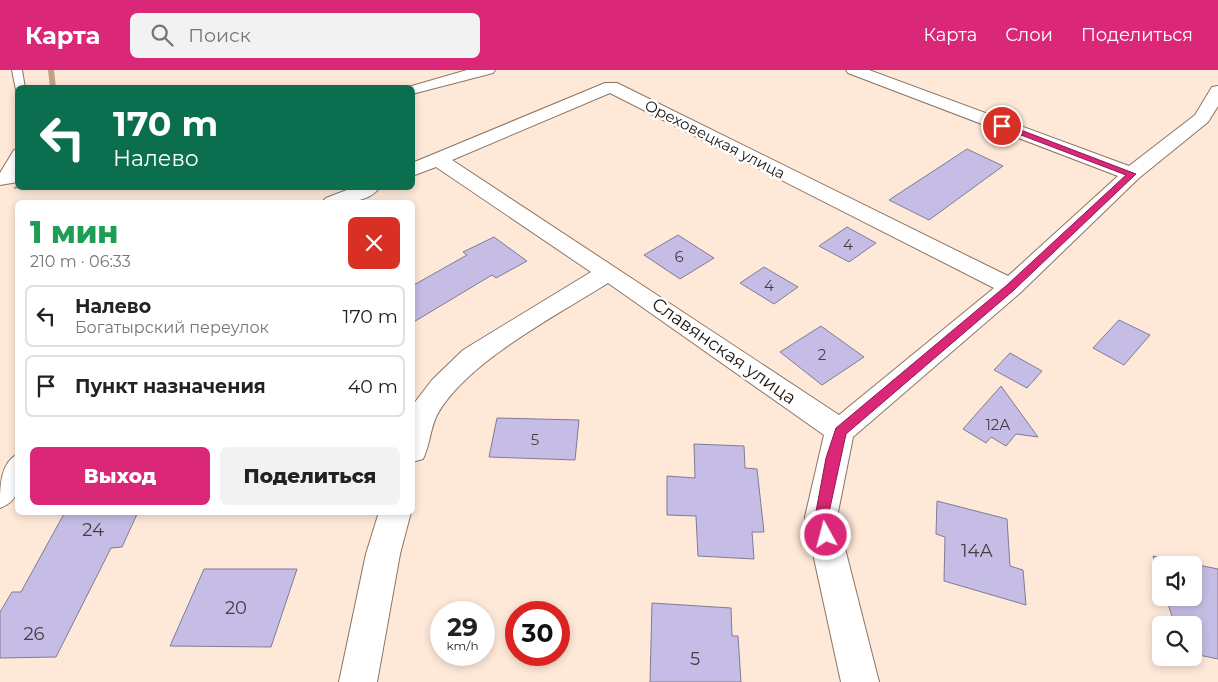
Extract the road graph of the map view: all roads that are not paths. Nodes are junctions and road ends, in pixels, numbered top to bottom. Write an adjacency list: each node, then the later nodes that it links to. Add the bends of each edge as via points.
1 (17, 70): 4 (lane)
2 (487, 70): 5 (street)
3 (854, 70): 11 (street)
4 (20, 85)
5 (415, 88)
6 (1218, 91): 7 (street)
7 (1210, 121): 11 (street)
8 (437, 159): 10 (street, Ореховецкая улица); 15 (street, Славянская улица); 16 (street, Ореховецкая улица, via 611,87)
9 (15, 160): 12 (lane)
10 (415, 169)
11 (1132, 174): 16 (street)
12 (7, 178)
13 (364, 190): 14 (street)
14 (338, 200)
15 (608, 272): 17 (street, Славянская улица); 18 (street, via 472,357 442,387 423,413)
16 (1011, 287): 17 (street)
17 (840, 431): 23 (street, via 822,517)
18 (415, 440)
19 (15, 472): 20 (street)
20 (0, 494)
21 (394, 515): 22 (street, via 383,554)
22 (358, 682)
23 (860, 682)

